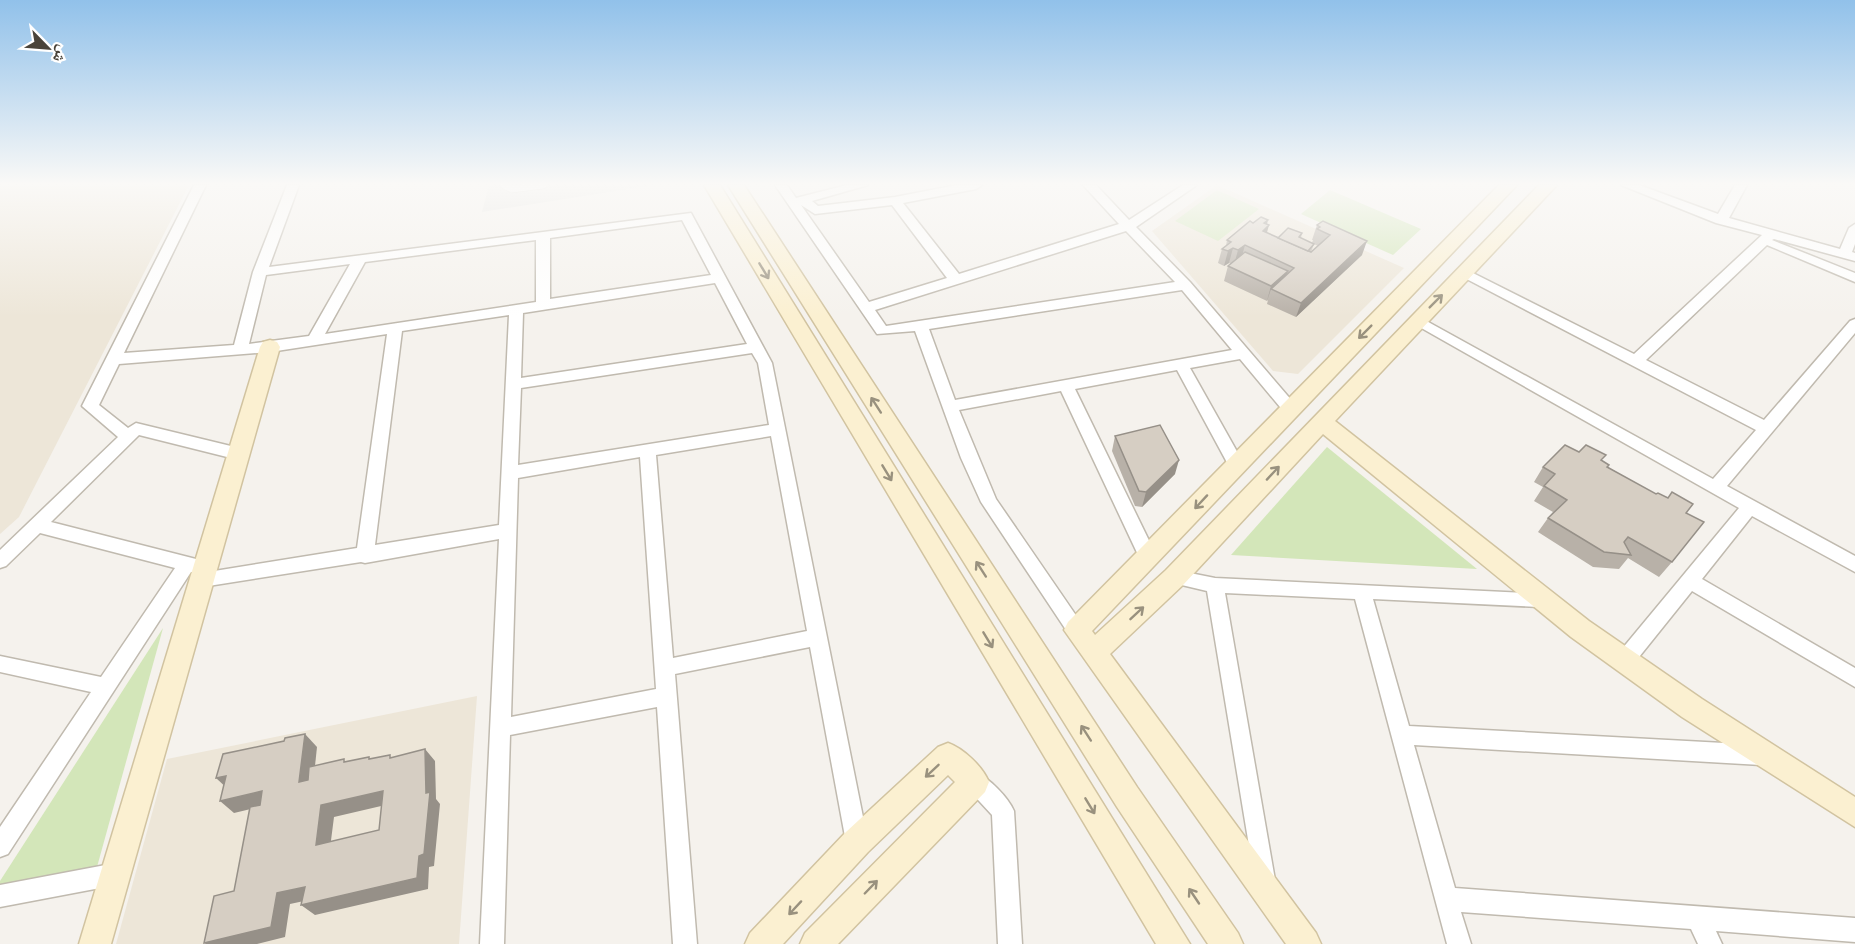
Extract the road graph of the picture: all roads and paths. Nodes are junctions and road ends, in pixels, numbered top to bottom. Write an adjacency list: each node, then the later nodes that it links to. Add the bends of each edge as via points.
1 (178, 229): 38 (street)
2 (276, 229): 19 (street)
3 (588, 229): 15 (street)
4 (693, 229): 21 (street)
5 (739, 229): 96 (street, one-way to 96)
6 (764, 229): 97 (street, one-way to 6, via 1126,796)
7 (816, 229): 26 (street)
8 (917, 229): 23 (street)
9 (1117, 229): 23 (street)
10 (1134, 229): 24 (street)
11 (1466, 229): 39 (street, one-way to 39)
12 (1507, 229): 20 (street)
13 (1744, 229): 16 (street)
14 (1855, 229): 17 (street)
15 (543, 235): 18 (street); 25 (street)
16 (1767, 238): 17 (street); 22 (street); 40 (street)
17 (1849, 255)
18 (359, 261): 19 (street); 32 (street)
19 (260, 272): 36 (street)
20 (1464, 274): 28 (street, one-way to 20); 40 (street)
21 (718, 278): 25 (street); 35 (street)
22 (1855, 278)
23 (956, 280): 26 (street)
24 (1185, 285): 30 (street); 37 (street)
25 (543, 305): 27 (street)
26 (866, 308): 30 (street, via 882,331)
27 (516, 309): 31 (street); 43 (street)
28 (1416, 321): 42 (street); 55 (street)
29 (1855, 324): 33 (street)
30 (920, 325): 45 (street)
31 (395, 328): 32 (street); 59 (street)
32 (314, 340): 34 (street)
33 (1849, 341): 48 (street)
34 (270, 347): 36 (street); 52 (street)
35 (757, 347): 43 (street); 49 (street, via 765,363)
36 (240, 349): 38 (street)
37 (1243, 353): 41 (street); 46 (street)
38 (114, 359): 50 (street, via 90,406)
39 (1337, 360): 42 (street); 46 (street)
40 (1636, 362): 48 (street)
41 (1182, 366): 44 (street); 53 (street)
42 (1366, 375): 47 (street)
43 (513, 384): 54 (street)
44 (1066, 386): 45 (street); 60 (street)
45 (952, 406): 70 (street, via 989,502)
46 (1291, 409): 53 (street)
47 (1321, 421): 64 (street, one-way to 47); 68 (street)
48 (1766, 428): 55 (street)
49 (777, 429): 51 (street); 69 (street)
50 (129, 437): 52 (street, via 136,429); 57 (street)
51 (648, 450): 54 (street); 73 (street)
52 (239, 454): 63 (street)
53 (1236, 464): 60 (street, one-way to 60)
54 (509, 473): 58 (street)
55 (1715, 488): 56 (street)
56 (1750, 507): 62 (street); 65 (street)
57 (37, 525): 61 (street); 63 (street)
58 (507, 531): 59 (street); 77 (street)
59 (365, 555): 63 (street)
60 (1149, 559): 64 (street); 70 (street)
61 (0, 561)
62 (1855, 565)
63 (198, 571): 75 (street); 84 (street)
64 (1175, 578): 66 (street); 70 (street, one-way to 64)
65 (1691, 582): 71 (street); 74 (street)
66 (1215, 585): 67 (street); 85 (street)
67 (1362, 592): 68 (street); 78 (street)
68 (1539, 599): 71 (street)
69 (818, 637): 73 (street); 82 (street)
70 (1085, 641): 85 (street)
71 (1624, 661): 79 (street)
72 (0, 664): 75 (street)
73 (665, 668): 76 (street)
74 (1855, 678)
75 (105, 687): 83 (street)
76 (667, 696): 77 (street); 92 (street)
77 (500, 728): 91 (street)
78 (1401, 735): 79 (street); 87 (street)
79 (1768, 756): 81 (street)
80 (975, 782): 82 (street, one-way to 82, via 948,756); 94 (street, one-way to 80); 95 (street, via 1003,811)
81 (1855, 813)
82 (858, 842): 93 (street, one-way to 93)
83 (0, 846)
84 (116, 874): 86 (street); 90 (street)
85 (1266, 890): 98 (street)
86 (0, 896)
87 (1446, 899): 88 (street); 99 (street)
88 (1699, 920): 89 (street); 100 (street)
89 (1855, 930)
90 (95, 944)
91 (492, 944)
92 (685, 944)
93 (761, 944)
94 (816, 944)
95 (1010, 944)
96 (1174, 944)
97 (1227, 944)
98 (1305, 944)
99 (1459, 944)
100 (1710, 944)

